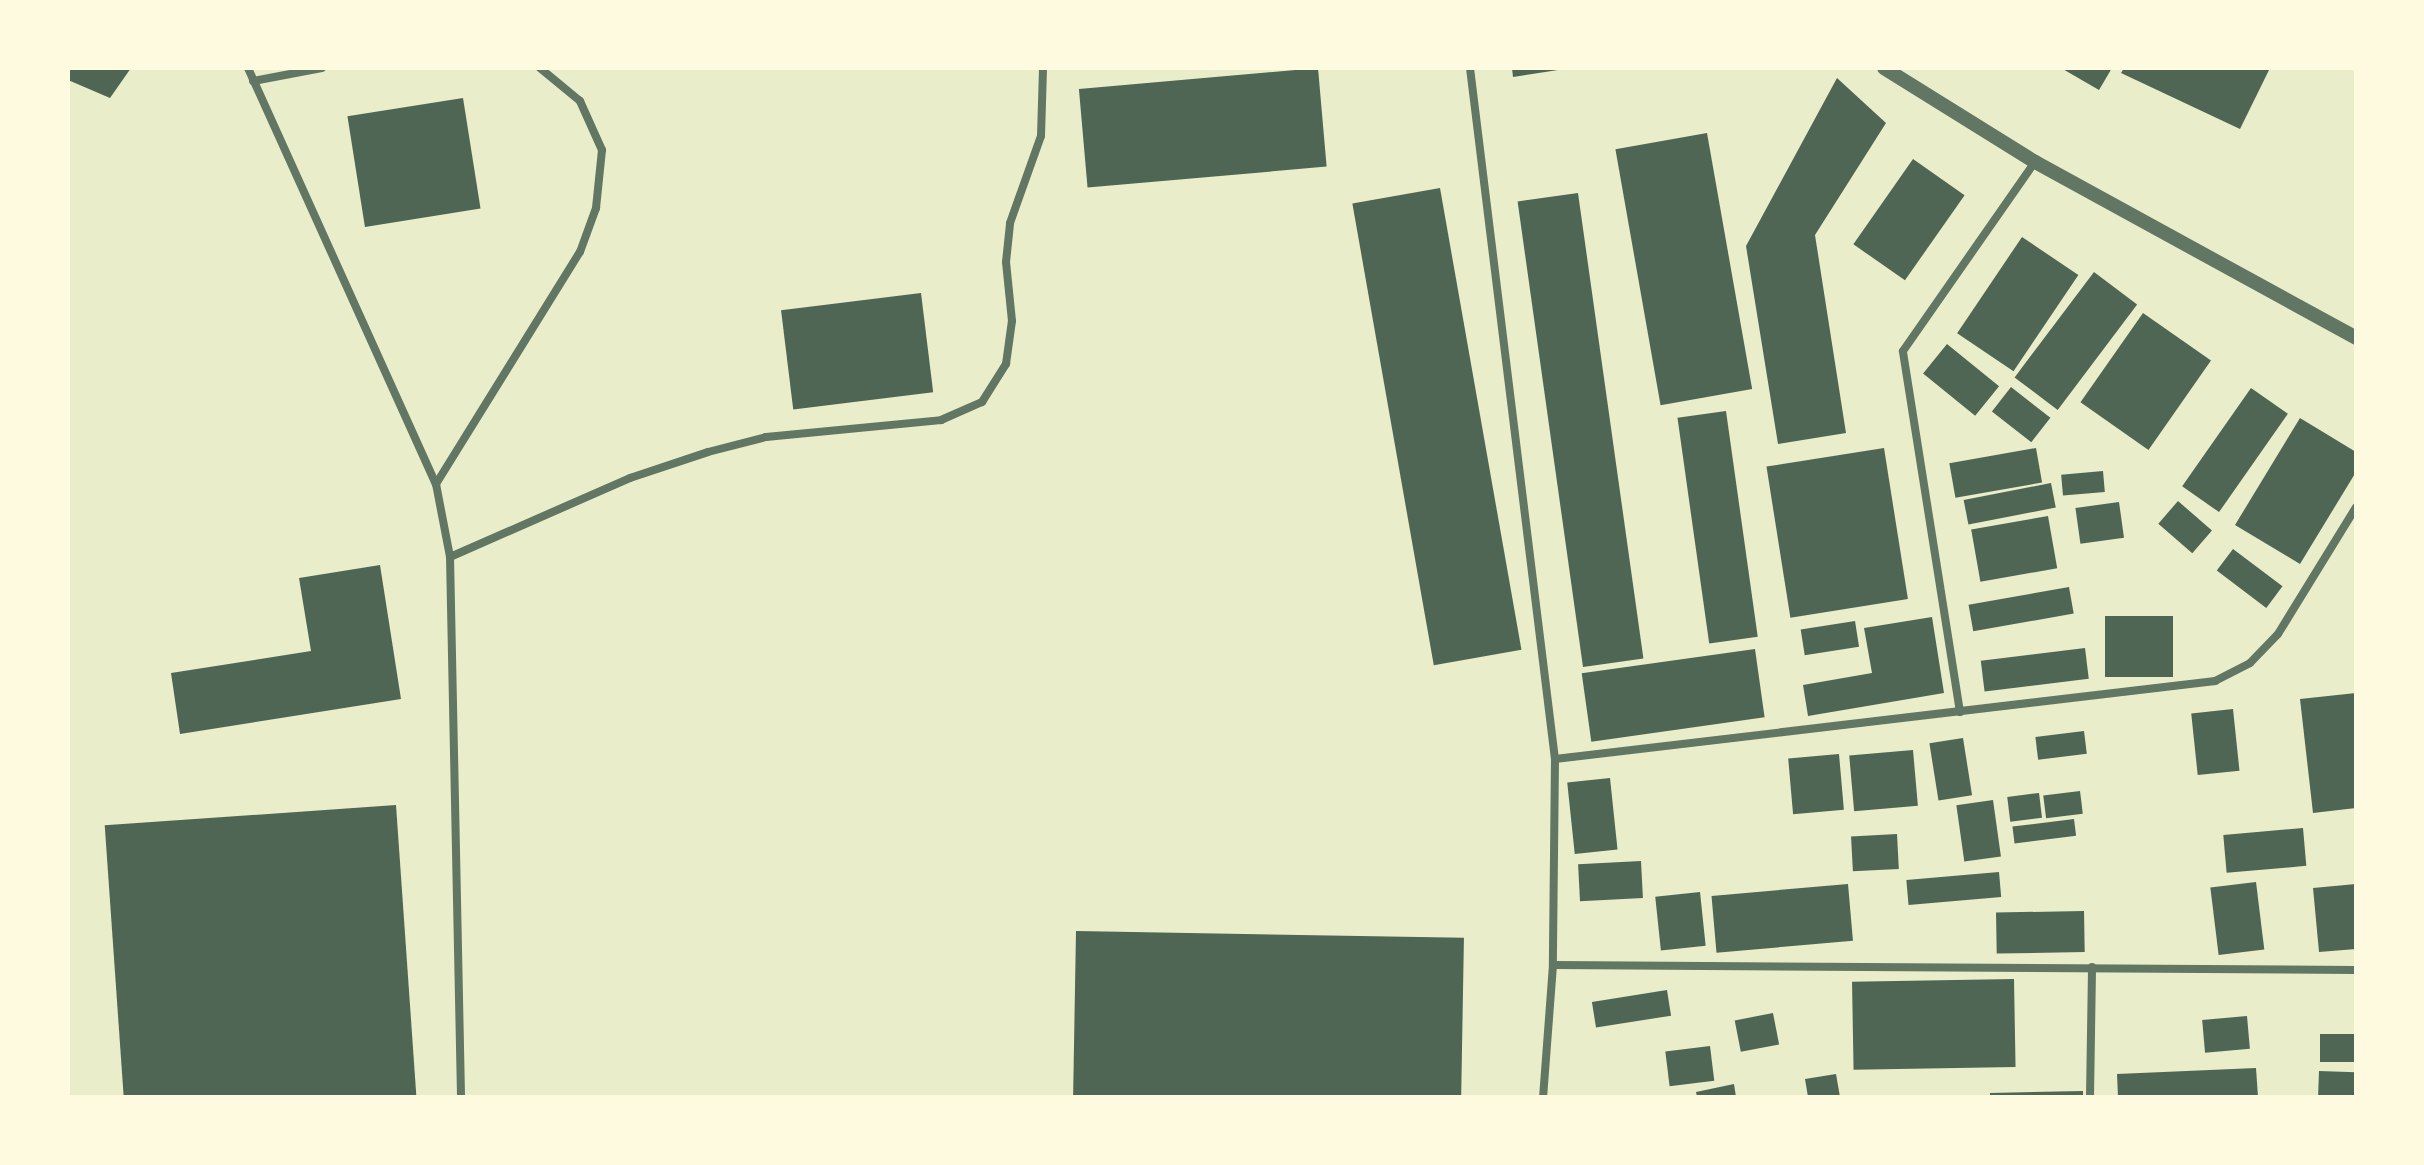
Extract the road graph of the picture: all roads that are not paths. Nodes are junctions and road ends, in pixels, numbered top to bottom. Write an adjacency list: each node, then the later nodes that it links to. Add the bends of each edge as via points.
1 (248, 68): 7 (street)
2 (322, 68): 7 (street)
3 (540, 68): 10 (street, via 580,101 602,150 596,208 580,252)
4 (1043, 68): 12 (street, via 1041,136 1010,223 1006,262 1012,321 1006,364 982,402 941,420 766,437 708,452 630,478)
5 (1470, 68): 14 (street)
6 (1884, 68): 8 (street)
7 (253, 81): 10 (street)
8 (2035, 162): 9 (street); 13 (street, via 1903,351)
9 (2356, 338)
10 (436, 484): 12 (street)
11 (2356, 507): 13 (street, via 2278,634 2250,663 2215,681)
12 (450, 557): 18 (street)
13 (1960, 712): 14 (street)
14 (1555, 759): 15 (street)
15 (1553, 965): 16 (street); 19 (street)
16 (2092, 967): 17 (street); 20 (street)
17 (2356, 970)
18 (461, 1097)
19 (1543, 1097)
20 (2090, 1097)

